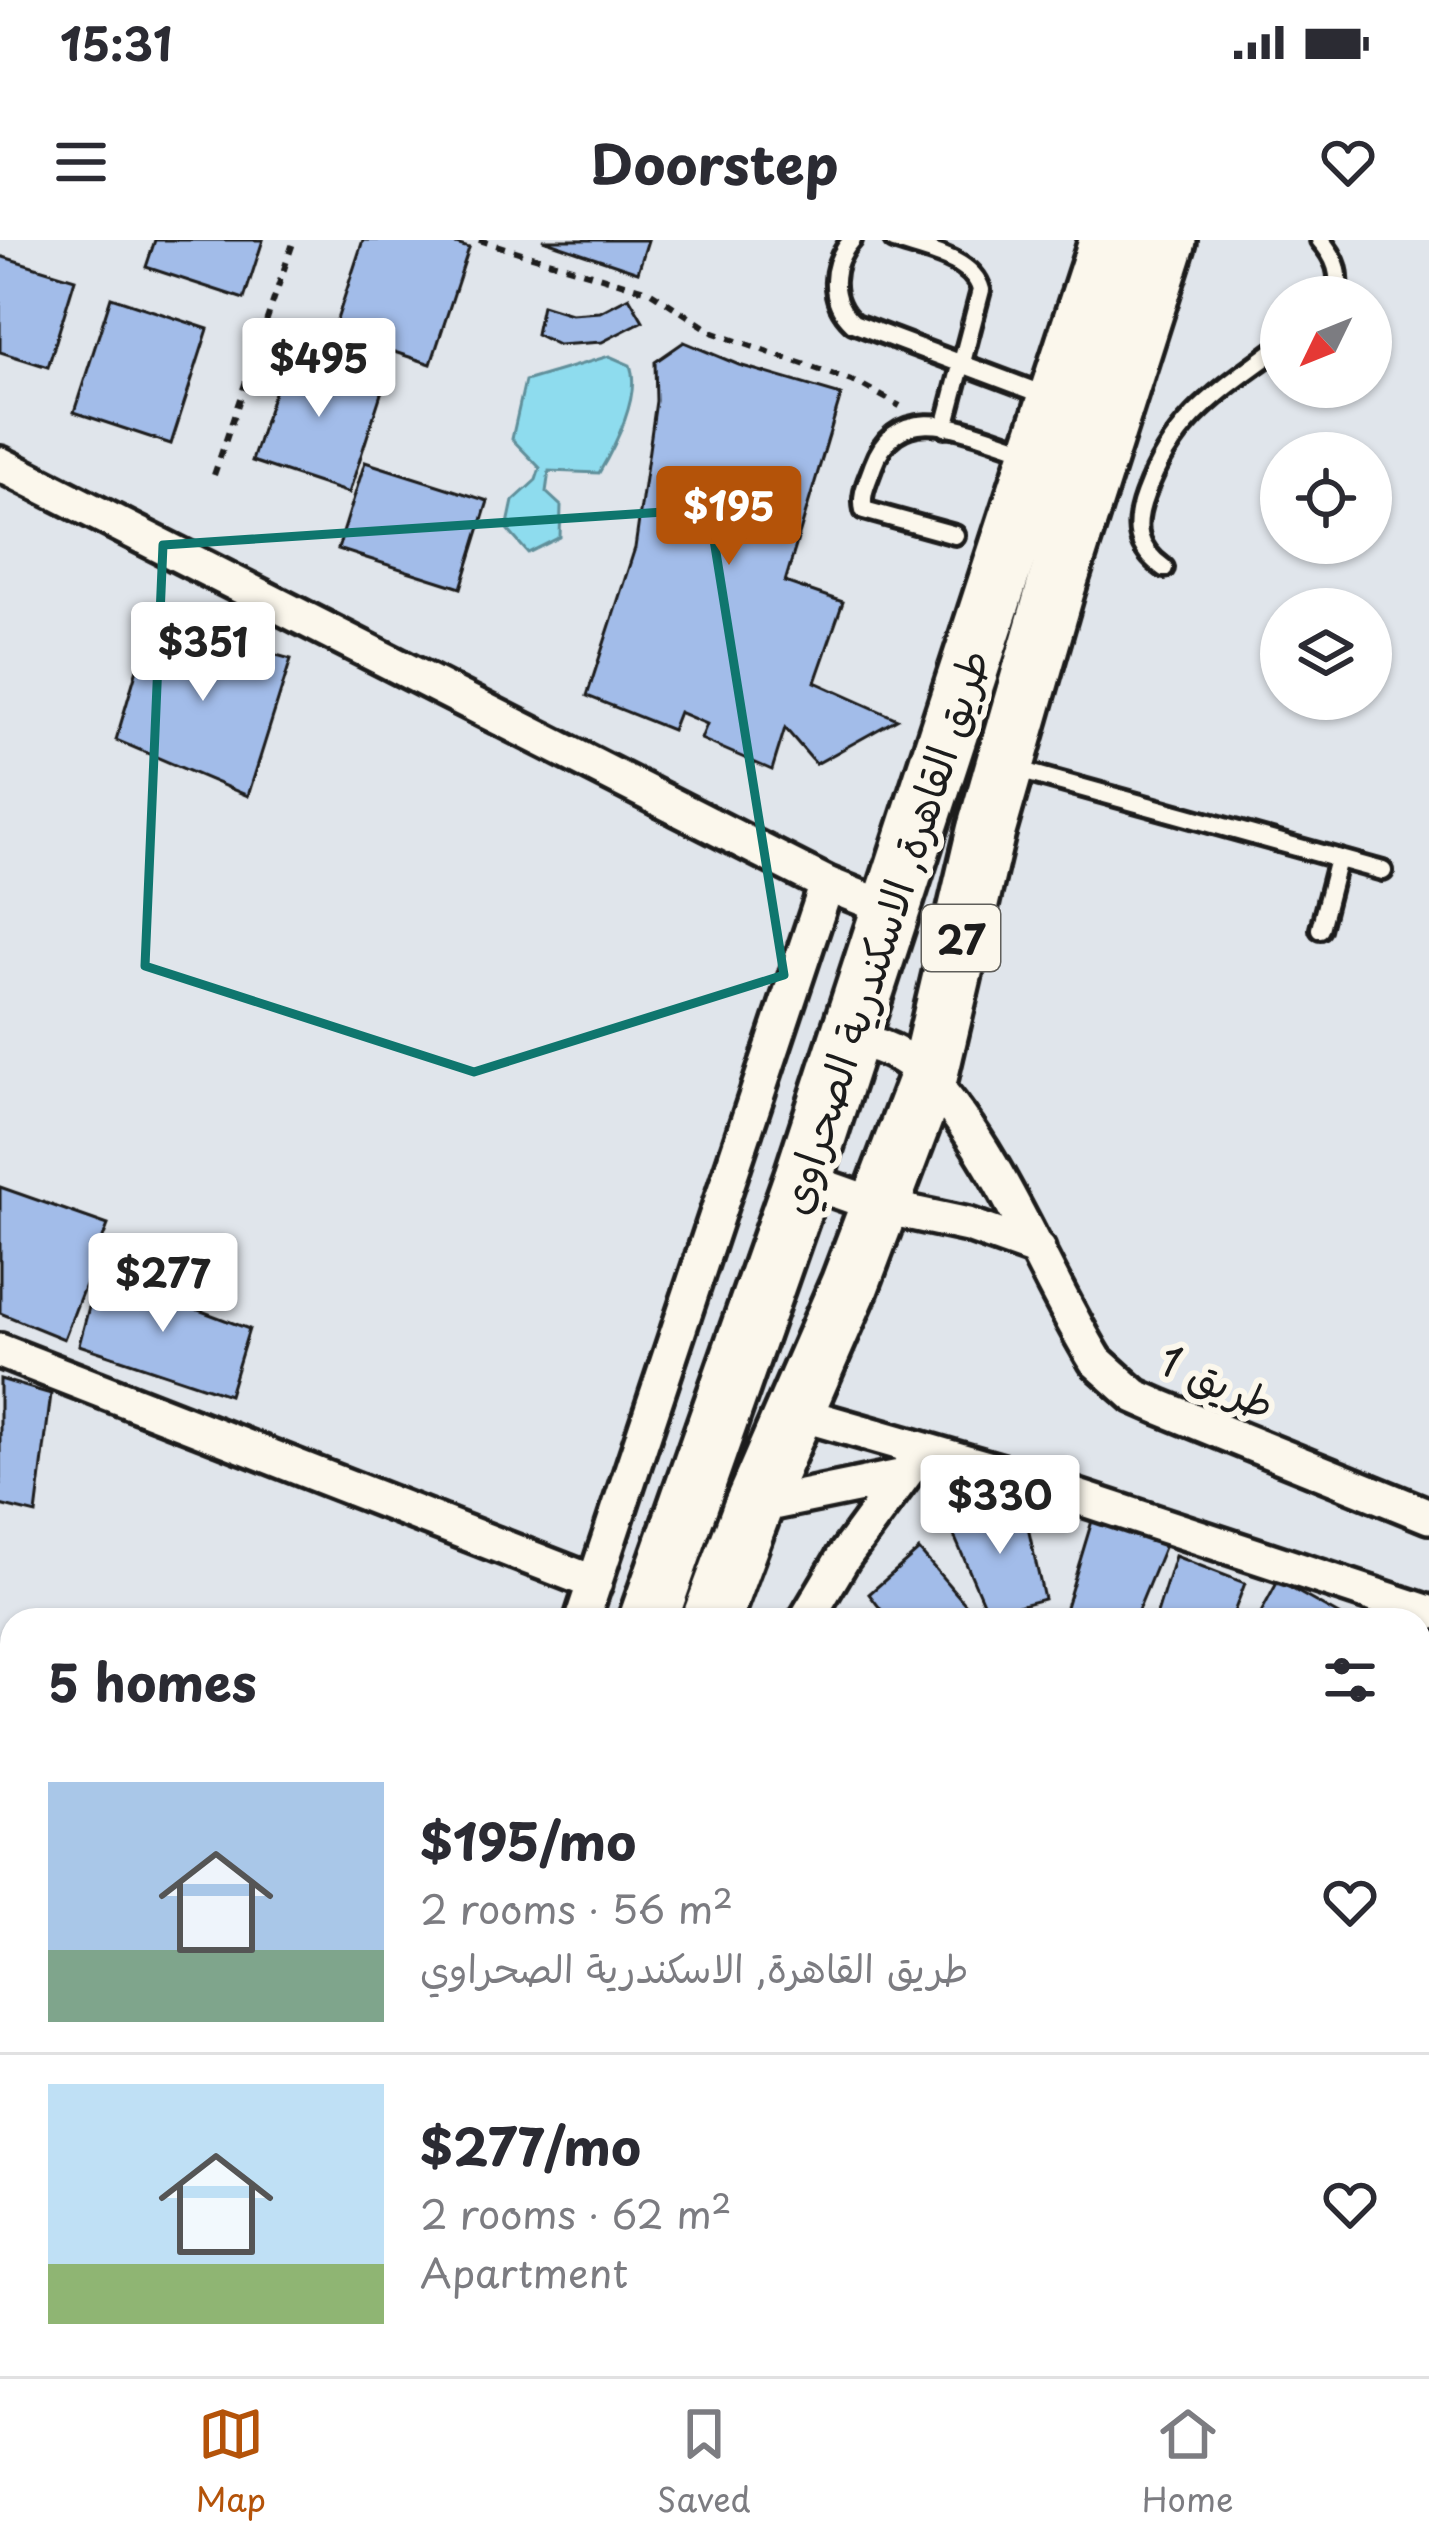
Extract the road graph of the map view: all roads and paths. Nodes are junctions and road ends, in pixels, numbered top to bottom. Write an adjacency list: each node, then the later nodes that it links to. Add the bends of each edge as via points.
1 (293, 240): 16 (path)
2 (479, 240): 12 (path, via 651,292 714,334 860,384)
3 (852, 240): 10 (lane, via 841,253 838,309 853,323)
4 (894, 240): 10 (lane, via 978,277)
5 (1109, 240): 11 (highway, طريق القاهرة, الاسكندرية الصحراوي / 27)
6 (1167, 240): 19 (highway, طريق القاهرة, الاسكندرية الصحراوي / 27)
7 (1320, 240): 8 (lane)
8 (1339, 276)
9 (1260, 361): 18 (lane, via 1209,397 1157,464 1137,534)
10 (962, 364): 11 (lane); 13 (lane)
11 (1057, 399): 14 (highway, طريق القاهرة, الاسكندرية الصحراوي / 27)
12 (923, 421): 13 (lane); 17 (lane, via 880,446 864,510)
13 (945, 427): 14 (lane)
14 (1039, 454): 23 (highway, طريق القاهرة, الاسكندرية الصحراوي / 27)
15 (0, 464): 22 (street)
16 (214, 475)
17 (955, 536)
18 (1164, 568)
19 (1005, 766): 20 (lane); 26 (highway, طريق القاهرة, الاسكندرية الصحراوي / 27)
20 (1338, 859): 21 (lane); 24 (lane)
21 (1383, 871)
22 (827, 884): 23 (street); 35 (street)
23 (889, 909): 25 (highway, طريق القاهرة, الاسكندرية الصحراوي / 27)
24 (1320, 929)
25 (846, 1039): 26 (street, طريق 1, via 888,1049); 27 (highway, طريق القاهرة, الاسكندرية الصحراوي / 27)
26 (928, 1078): 28 (highway, طريق القاهرة, الاسكندرية الصحراوي / 27); 29 (street, طريق 1)
27 (803, 1178): 28 (street); 37 (highway, طريق القاهرة, الاسكندرية الصحراوي / 27)
28 (879, 1206): 29 (street); 31 (highway, طريق القاهرة, الاسكندرية الصحراوي / 27)
29 (1038, 1250): 34 (street, طريق 1, via 1096,1361 1136,1396)
30 (0, 1351): 35 (street)
31 (793, 1412): 32 (street); 33 (highway, طريق القاهرة, الاسكندرية الصحراوي / 27)
32 (910, 1465): 33 (street); 39 (street); 40 (street, via 1005,1473)
33 (753, 1507): 38 (highway, طريق القاهرة, الاسكندرية الصحراوي / 27)
34 (1429, 1516)
35 (595, 1583): 36 (street)
36 (586, 1608)
37 (652, 1608)
38 (715, 1608)
39 (813, 1608)
40 (1414, 1608)

